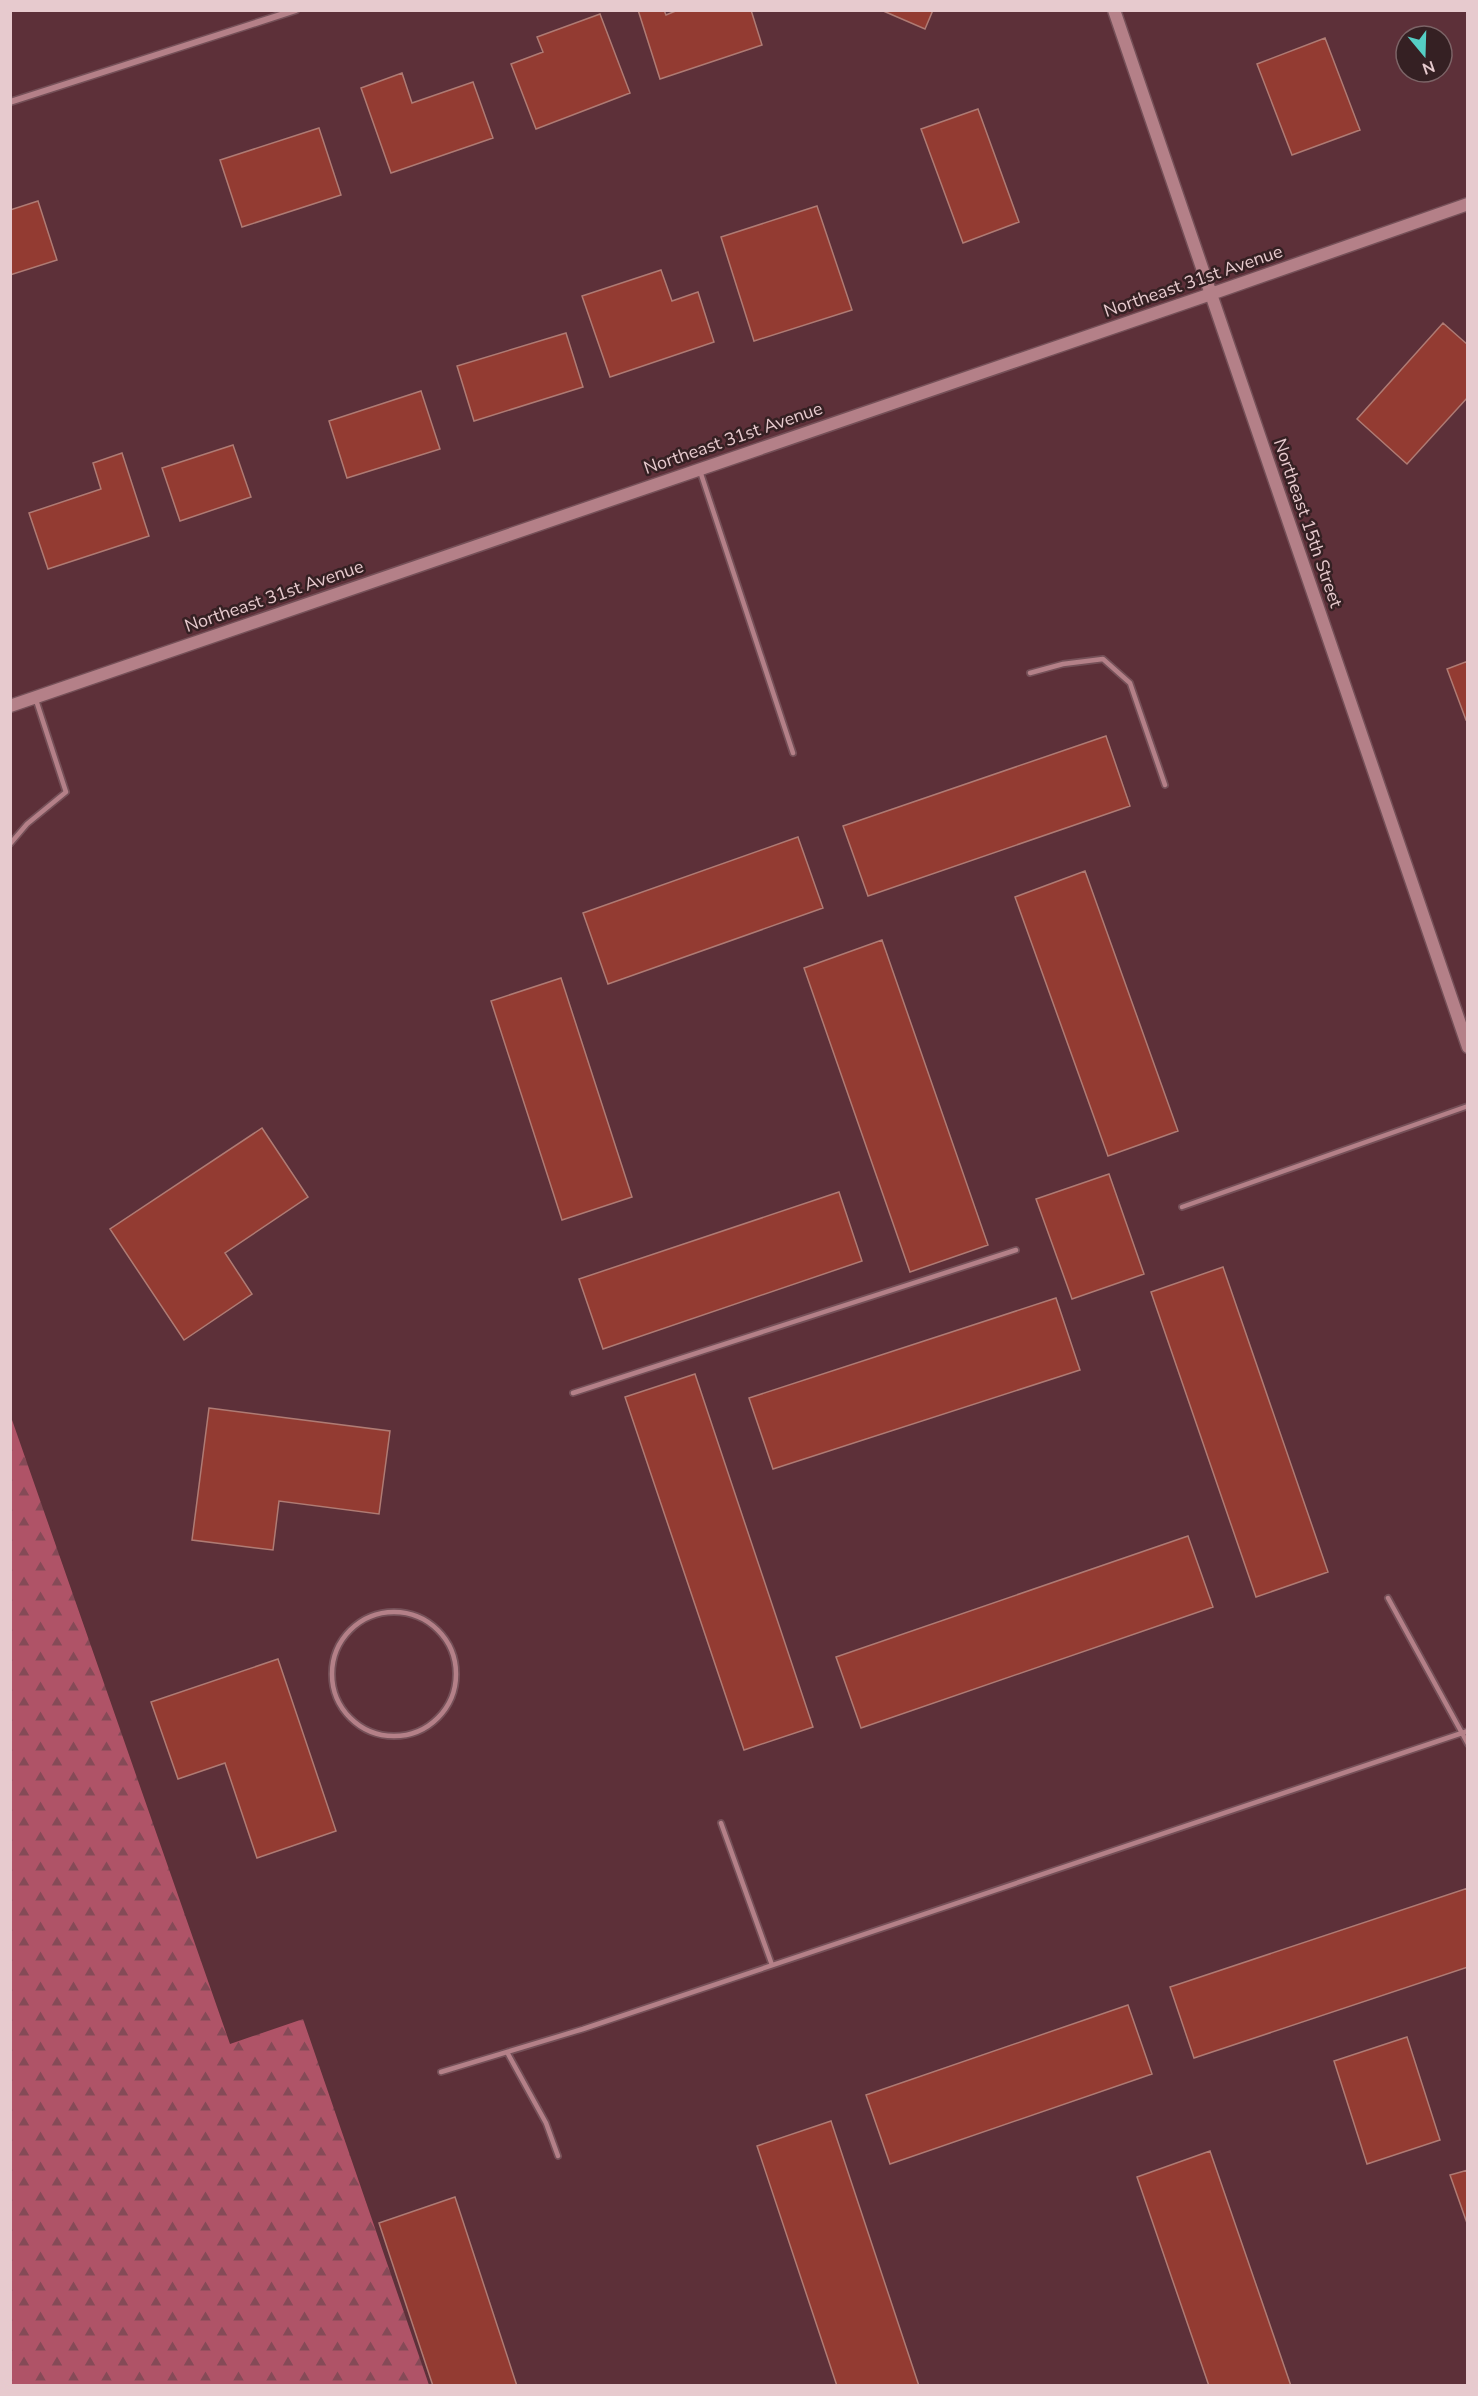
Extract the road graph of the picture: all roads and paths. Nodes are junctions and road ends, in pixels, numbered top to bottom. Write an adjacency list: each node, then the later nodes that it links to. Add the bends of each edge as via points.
1 (296, 10): 3 (street)
2 (1114, 10): 5 (street, Northeast 15th Street)
3 (10, 102)
4 (1467, 204): 5 (street, Northeast 31st Avenue)
5 (1211, 294): 6 (street, Northeast 31st Avenue); 13 (street, Northeast 15th Street)
6 (699, 469): 8 (street, Northeast 31st Avenue); 10 (lane)
7 (1030, 673): 11 (lane, via 1103,659 1130,683)
8 (35, 697): 9 (street, Northeast 31st Avenue); 12 (lane, via 66,792 27,824)
9 (10, 706)
10 (793, 753)
11 (1165, 785)
12 (10, 844)
13 (1467, 1047)
14 (1467, 1106): 15 (lane)
15 (1182, 1206)
16 (1016, 1250): 17 (lane)
17 (573, 1393)
18 (1388, 1598): 20 (lane)
19 (364, 1618): 19 (lane, via 391,1611 415,1615 436,1627 451,1647 457,1670 453,1695 441,1716 421,1730 397,1736 373,1733 352,1720 337,1701 331,1677 335,1653 347,1632)
20 (1465, 1732): 21 (lane); 23 (lane)
21 (1467, 1744)
22 (721, 1823): 23 (lane)
23 (772, 1965): 24 (lane)
24 (507, 2052): 25 (lane); 26 (lane, via 546,2123)
25 (441, 2072)
26 (558, 2156)

